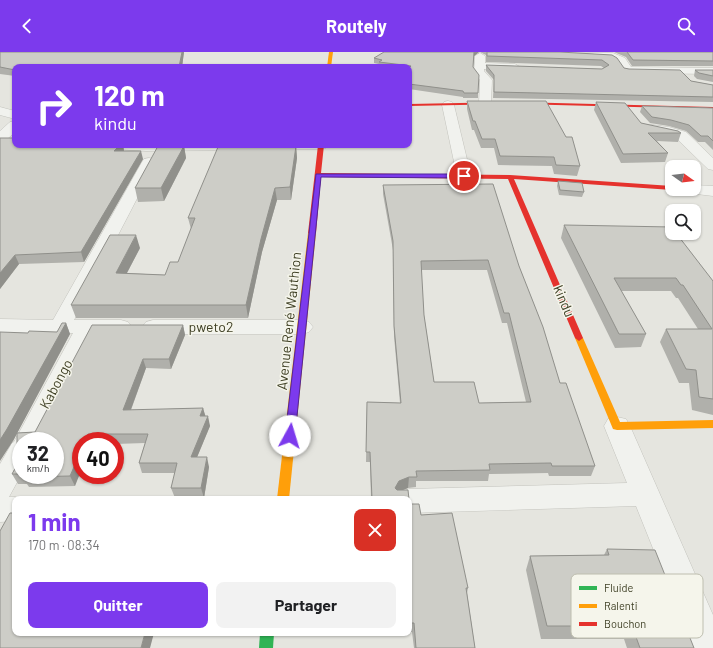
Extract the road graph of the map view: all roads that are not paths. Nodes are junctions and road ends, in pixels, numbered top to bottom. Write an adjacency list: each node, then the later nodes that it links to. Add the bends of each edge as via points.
1 (331, 52): 4 (street)
2 (481, 52): 5 (street)
3 (551, 52): 8 (street, via 613,56 621,60)
4 (329, 64)
5 (479, 66): 6 (street); 12 (street, via 479,72 486,80)
6 (526, 68)
7 (613, 70): 8 (street)
8 (628, 70): 9 (street)
9 (681, 70): 10 (street); 11 (street)
10 (713, 71)
11 (690, 81)
12 (485, 103): 14 (street); 15 (street)
13 (412, 105): 14 (street)
14 (448, 105): 25 (street)
15 (627, 106): 16 (street); 23 (street, via 648,129 681,135)
16 (713, 108)
17 (0, 112): 18 (street)
18 (12, 114)
19 (12, 128): 20 (street)
20 (0, 138)
21 (157, 148): 31 (street)
22 (321, 148): 24 (street, Avenue René Wauthion)
23 (713, 166)
24 (318, 175): 25 (street); 33 (street, Avenue René Wauthion)
25 (464, 176): 26 (street)
26 (510, 177): 27 (street); 35 (street, kindu)
27 (665, 188)
28 (701, 190): 29 (street)
29 (713, 191)
30 (0, 326): 31 (street, pweto2)
31 (60, 326): 32 (street, pweto2)
32 (87, 327): 33 (street, pweto2); 36 (street, Kabongo)
33 (302, 327): 40 (street, Avenue René Wauthion)
34 (713, 424): 35 (street)
35 (617, 426): 39 (street, kindu)
36 (31, 432)
37 (12, 467): 38 (street)
38 (0, 489)
39 (645, 494): 41 (street); 44 (street, kindu)
40 (283, 496)
41 (412, 501)
42 (12, 509): 43 (street)
43 (0, 510)
44 (679, 574)
45 (703, 631): 48 (street, kindu)
46 (268, 636): 47 (street)
47 (266, 648)
48 (710, 648)

